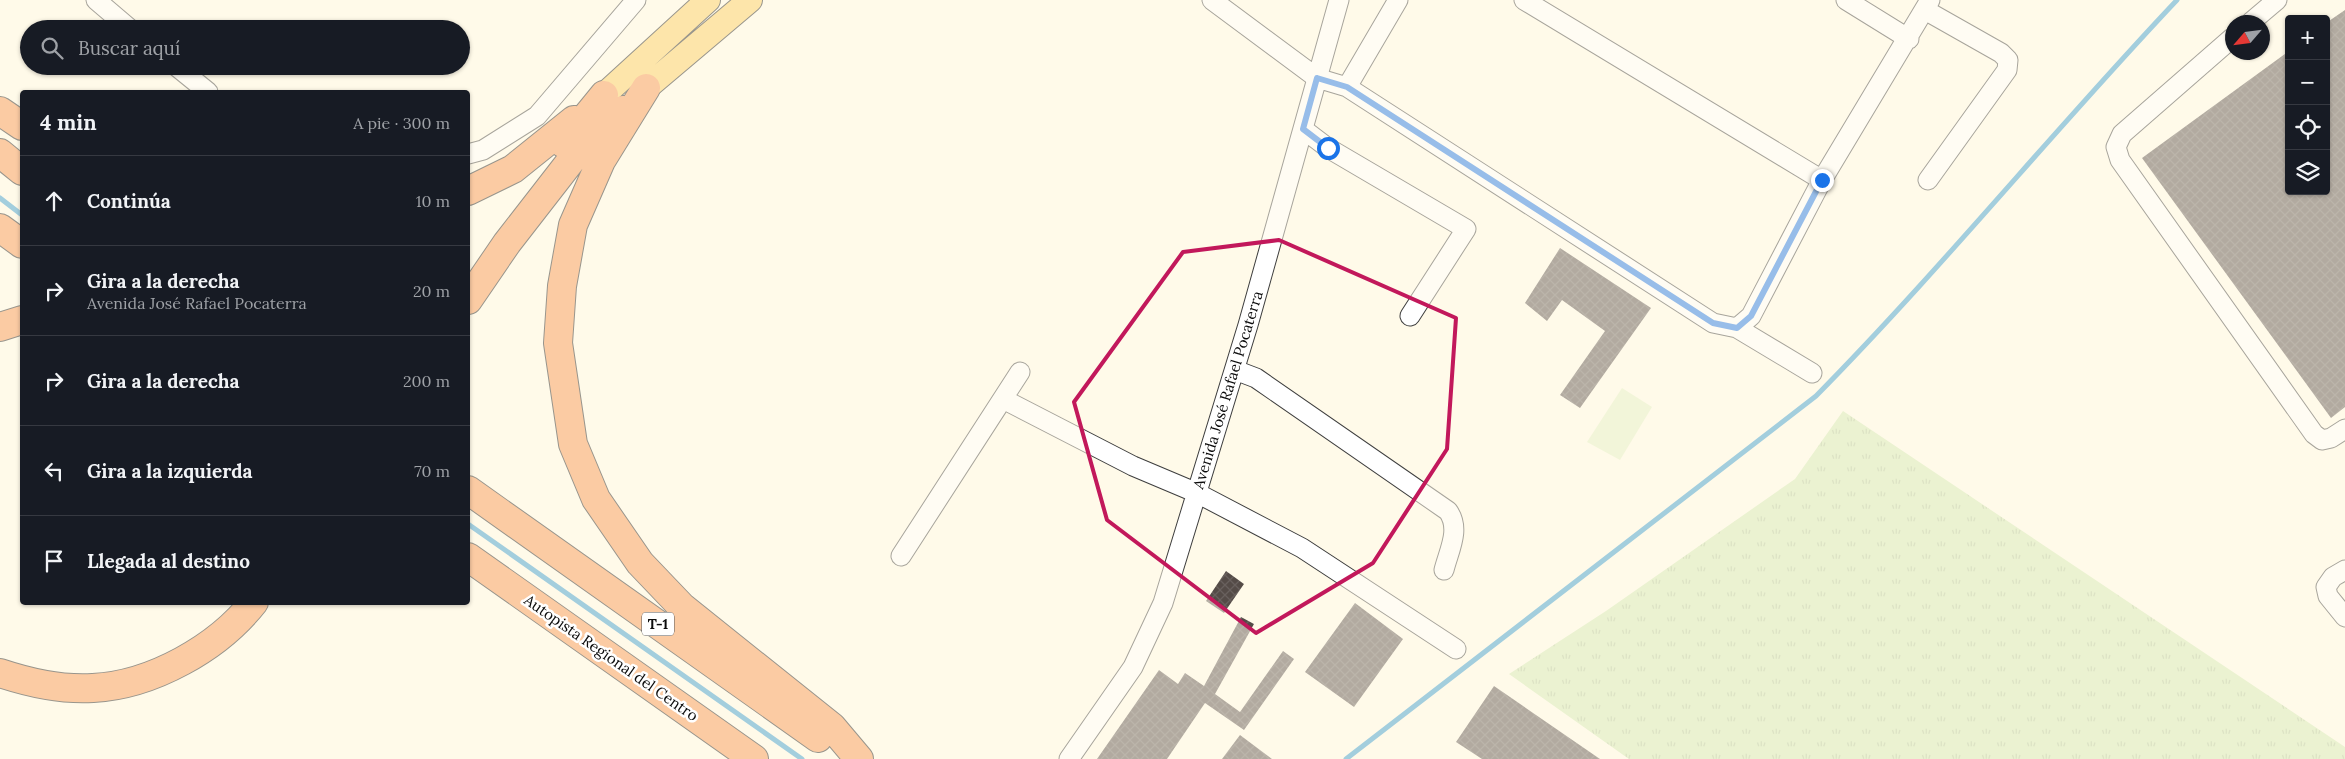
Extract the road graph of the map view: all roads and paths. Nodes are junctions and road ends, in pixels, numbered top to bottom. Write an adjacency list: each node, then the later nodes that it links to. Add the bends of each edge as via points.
1 (96, 0): 13 (street)
2 (636, 0): 26 (street, via 537,116 483,150)
3 (708, 0): 21 (main road)
4 (750, 0): 19 (main road)
5 (1212, 0): 17 (street)
6 (1339, 0): 17 (street, Avenida José Rafael Pocaterra)
7 (1398, 0): 18 (street)
8 (1524, 0): 28 (street)
9 (1846, 0): 14 (street)
10 (2277, 0): 12 (street)
11 (1928, 5): 14 (street); 29 (street, via 2008,60 2007,70)
12 (2259, 15)
13 (119, 20)
14 (1909, 39): 28 (street)
15 (2225, 44): 43 (street, via 2122,134 2116,147 2120,160 2314,434 2322,440 2332,438)
16 (187, 75): 20 (street)
17 (1317, 78): 18 (street); 24 (street, Avenida José Rafael Pocaterra)
18 (1347, 87): 38 (street, via 1713,323)
19 (646, 88): 34 (highway, via 580,149 507,243); 58 (highway, via 601,161 573,225 562,286 558,342 572,444 596,498 640,563 682,608 832,727)
20 (206, 90)
21 (604, 95): 30 (highway, via 513,169); 33 (highway, via 524,193)
22 (0, 111): 23 (highway)
23 (20, 125)
24 (1303, 129): 35 (street, via 1328,148 1466,229); 39 (street, Avenida José Rafael Pocaterra)
25 (0, 153): 27 (highway)
26 (470, 153)
27 (20, 170)
28 (1822, 180): 38 (street, via 1751,316)
29 (1928, 180)
30 (470, 191)
31 (0, 228): 32 (highway)
32 (20, 243)
33 (470, 270)
34 (470, 297)
35 (1410, 316)
36 (20, 321): 37 (highway)
37 (0, 327)
38 (1737, 328): 41 (street)
39 (1235, 370): 45 (street, Avenida José Rafael Pocaterra); 48 (street, via 1256,378 1448,511 1456,528)
40 (1020, 372): 42 (street)
41 (1812, 373)
42 (1003, 399): 45 (street, via 1132,466); 46 (street)
43 (2345, 429)
44 (470, 491): 57 (highway, T-1)
45 (1197, 493): 53 (street, via 1302,548); 59 (street, Avenida José Rafael Pocaterra, via 1163,603 1133,667)
46 (901, 556)
47 (470, 558): 56 (highway, Autopista Regional del Centro)
48 (1444, 570)
49 (2345, 570): 52 (street, via 2333,577 2326,587 2328,596)
50 (227, 605): 54 (highway, via 192,635 157,656 118,669 47,674)
51 (251, 605): 55 (highway, via 222,634 186,658 146,677 94,688 59,687)
52 (2345, 617)
53 (1456, 648)
54 (0, 661)
55 (0, 673)
56 (754, 759)
57 (848, 759)
58 (859, 759)
59 (1068, 759)

